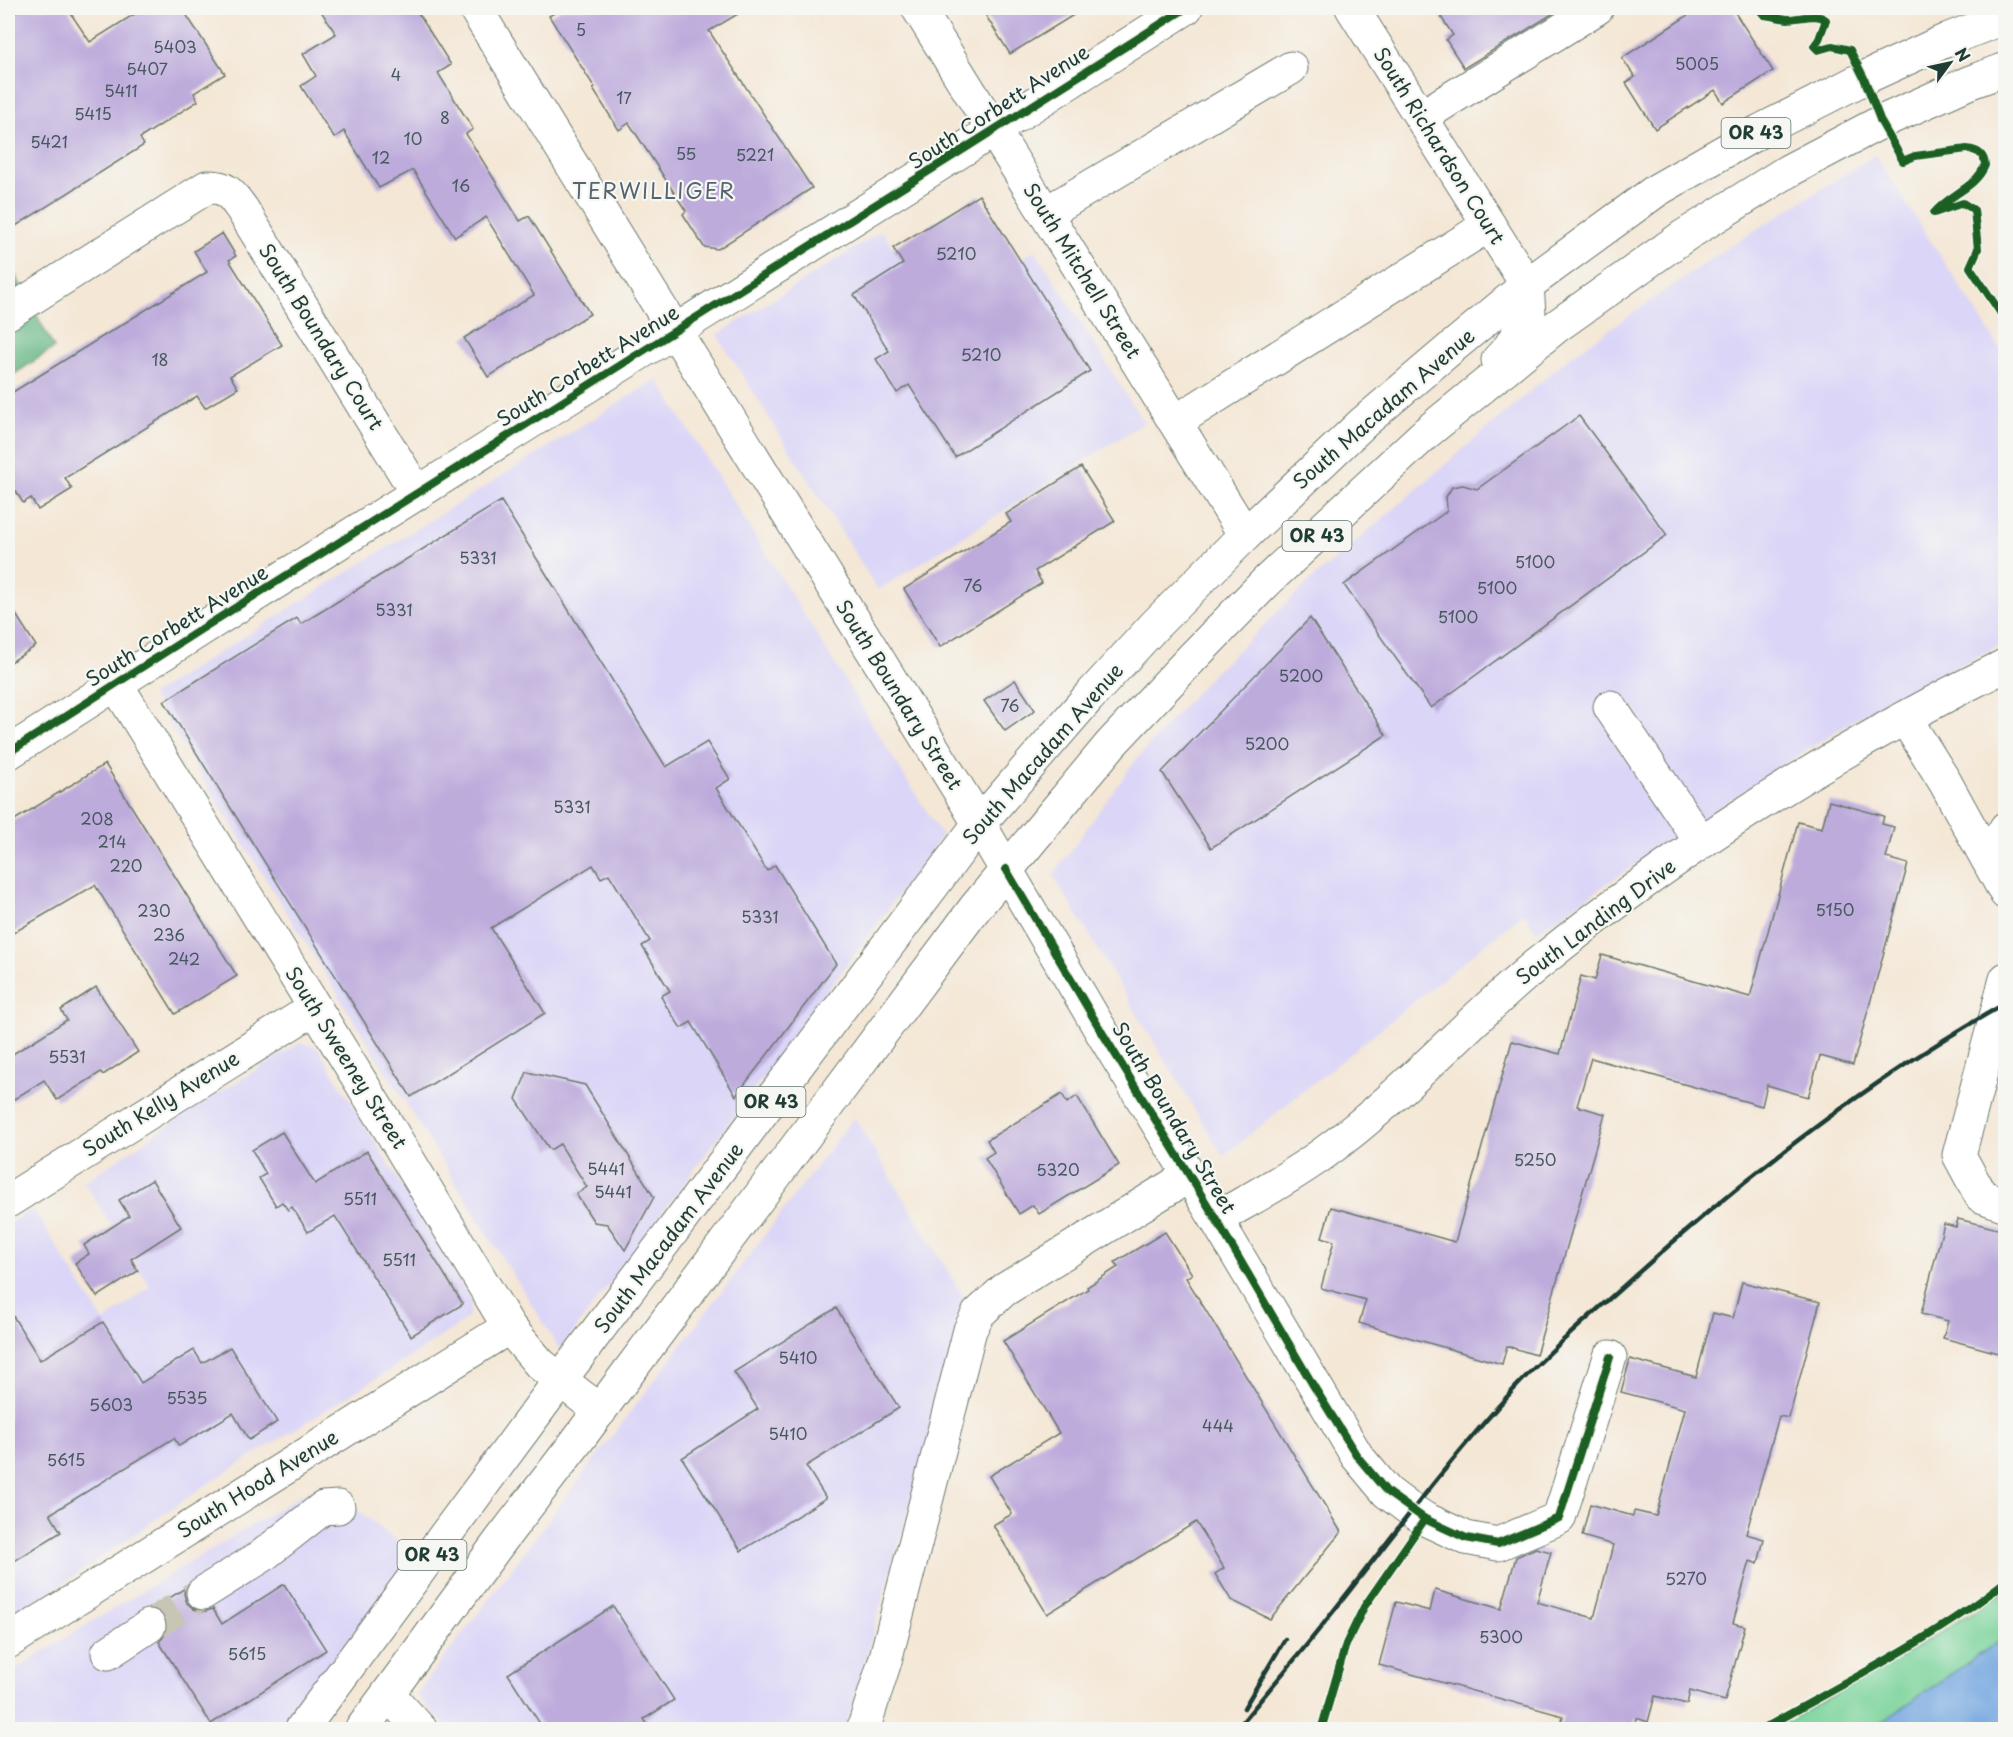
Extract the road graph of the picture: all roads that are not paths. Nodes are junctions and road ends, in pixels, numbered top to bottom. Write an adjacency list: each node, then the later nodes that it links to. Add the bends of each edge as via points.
1 (477, 8): 15 (street, South Boundary Street)
2 (918, 8): 10 (street, South Mitchell Street)
3 (1186, 8): 10 (street, South Corbett Avenue)
4 (1352, 8): 9 (street, South Richardson Court)
5 (1598, 8): 9 (street)
6 (2006, 17): 13 (street, South Macadam Avenue / OR 43, via 1875,73 1760,131 1657,190)
7 (1291, 68): 11 (street)
8 (2006, 69): 16 (street, OR 43, via 1881,122 1779,177 1684,236 1562,323)
9 (1421, 117): 12 (street, South Richardson Court)
10 (995, 130): 11 (street, South Mitchell Street); 15 (street, South Corbett Avenue)
11 (1046, 213): 17 (street, South Mitchell Street)
12 (1489, 225): 13 (street, South Richardson Court); 17 (street)
13 (1527, 285): 16 (street, via 1529,314 1510,347); 19 (street, South Macadam Avenue / OR 43, via 1364,422)
14 (8, 313): 18 (street, South Boundary Court, via 207,187 219,186 242,209)
15 (675, 332): 18 (street, South Corbett Avenue); 25 (street, South Boundary Street)
16 (1447, 417): 29 (street, OR 43, via 1268,580 1111,744)
17 (1175, 422): 19 (street, South Mitchell Street)
18 (417, 493): 21 (street, South Corbett Avenue)
19 (1245, 535): 25 (street, South Macadam Avenue / OR 43, via 1156,624)
20 (2006, 665): 23 (street, South Landing Drive)
21 (116, 684): 24 (street, South Corbett Avenue); 32 (street, South Sweeney Street)
22 (1610, 706): 27 (street)
23 (1905, 717): 27 (street, South Landing Drive, via 1790,783); 28 (street)
24 (8, 753)
25 (979, 824): 29 (street, South Boundary Street); 39 (street, South Macadam Avenue / OR 43)
26 (2006, 828): 28 (street)
27 (1701, 842): 36 (street, South Landing Drive, via 1535,967 1324,1153)
28 (1988, 859): 30 (street)
29 (1006, 869): 33 (street, South Boundary Street); 40 (street, OR 43)
30 (2006, 893)
31 (2006, 980): 35 (street, via 1959,1155 1981,1196)
32 (315, 1008): 34 (street, South Kelly Avenue); 37 (street, South Sweeney Street)
33 (1190, 1175): 36 (street, South Boundary Street); 50 (street, via 1040,1266 1004,1290 978,1314 970,1330)
34 (8, 1201)
35 (2006, 1205)
36 (1216, 1219): 38 (street, South Boundary Street, via 1357,1456 1387,1492 1425,1519 1466,1538 1498,1544 1560,1518)
37 (509, 1327): 39 (street, South Sweeney Street, via 535,1359); 44 (street, South Hood Avenue)
38 (1610, 1357)
39 (561, 1379): 40 (street, South Sweeney Street); 47 (street, South Macadam Avenue / OR 43)
40 (600, 1411): 46 (street, OR 43)
41 (338, 1507): 42 (street, via 323,1508 262,1556)
42 (202, 1593)
43 (149, 1626): 45 (street)
44 (8, 1642)
45 (108, 1653)
46 (388, 1694): 48 (street, OR 43); 49 (street)
47 (302, 1730)
48 (361, 1730)
49 (422, 1730)
50 (864, 1730)

